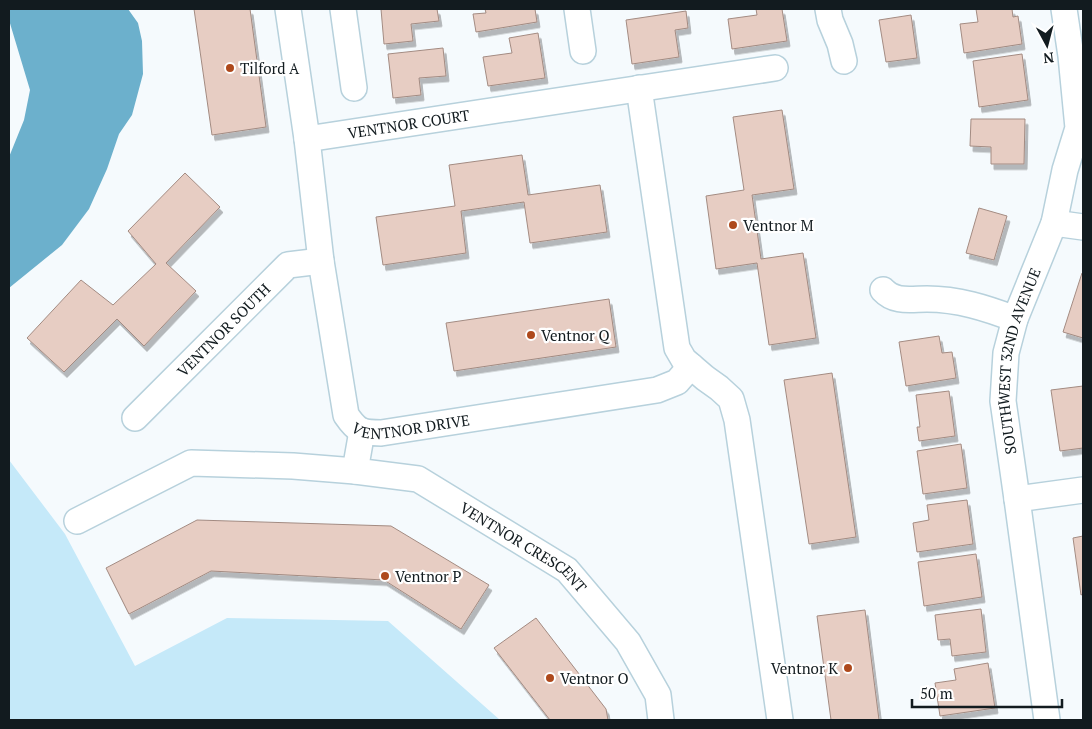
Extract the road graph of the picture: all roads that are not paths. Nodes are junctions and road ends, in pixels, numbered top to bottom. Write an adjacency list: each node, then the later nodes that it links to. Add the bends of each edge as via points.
1 (288, 9): 11 (street)
2 (343, 9): 9 (street)
3 (577, 9): 6 (street)
4 (828, 9): 7 (street)
5 (1064, 9): 12 (street, SOUTHWEST 32ND AVENUE, via 1078,128)
6 (583, 51)
7 (844, 61)
8 (776, 68): 10 (street, VENTNOR COURT)
9 (354, 88)
10 (639, 88): 11 (street, VENTNOR COURT); 17 (street, via 676,348)
11 (307, 139): 14 (street, VENTNOR DRIVE)
12 (1054, 223): 13 (street); 16 (street, SOUTHWEST 32ND AVENUE)
13 (1083, 228)
14 (321, 261): 18 (street, VENTNOR SOUTH, via 288,264); 19 (street, VENTNOR DRIVE, via 346,415)
15 (883, 290): 16 (street, via 900,300 946,299)
16 (1015, 319): 22 (street, SOUTHWEST 32ND AVENUE, via 1006,353 1003,402)
17 (691, 366): 19 (street, VENTNOR DRIVE, via 677,382 658,390 381,433); 25 (street, via 731,399 737,420)
18 (134, 418)
19 (362, 431): 20 (street)
20 (355, 471): 23 (street, via 191,464); 24 (street, VENTNOR CRESCENT, via 418,479 567,570 628,642 658,695)
21 (1083, 490): 22 (street)
22 (1017, 499): 26 (street, SOUTHWEST 32ND AVENUE)
23 (77, 522)
24 (662, 720)
25 (780, 720)
26 (1047, 720)

